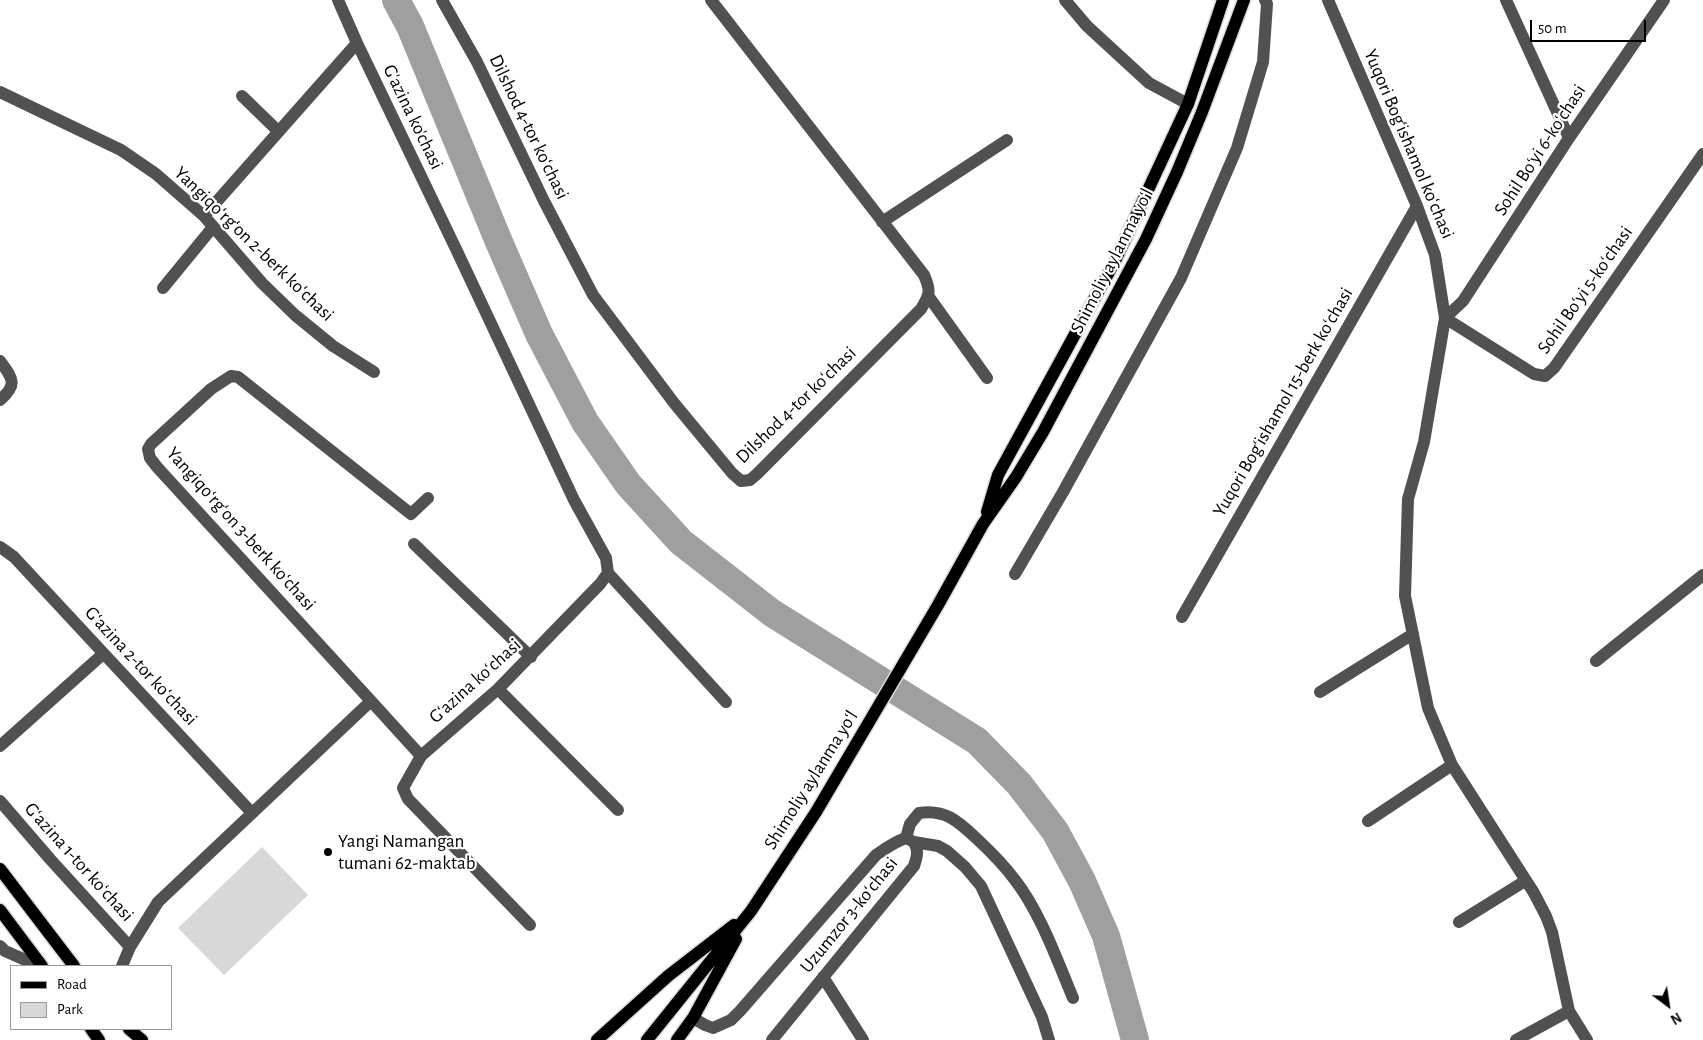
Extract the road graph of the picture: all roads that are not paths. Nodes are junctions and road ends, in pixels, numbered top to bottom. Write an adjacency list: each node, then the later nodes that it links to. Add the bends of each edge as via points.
1 (338, 0): 11 (street, G'azina ko'chasi)
2 (442, 0): 24 (street, Dilshod 4-tor koʻchasi, via 477,62 544,202 594,295 674,404 741,480 750,480 757,474 921,309)
3 (711, 0): 21 (street)
4 (1065, 0): 14 (street, via 1087,26 1149,83)
5 (1223, 0): 14 (main road, Shimoliy aylanma yoʻl)
6 (1244, 0): 31 (main road, Shimoliy aylanma yoʻl, via 1199,120 1146,239 1043,432 1016,478)
7 (1265, 0): 35 (street, via 1263,62 1237,148 1181,278)
8 (1328, 0): 19 (street, Yuqori Bogʻishamol koʻchasi)
9 (1506, 0): 16 (street)
10 (1664, 0): 16 (street, Sohil Boʻyi 6-koʻchasi)
11 (357, 43): 15 (street); 34 (street, G'azina ko'chasi, via 574,500 606,558)
12 (0, 92): 20 (street, Yangiqoʻrgʻon 2-berk koʻchasi, via 121,150 156,174)
13 (242, 96): 15 (street)
14 (1188, 104): 31 (main road, Shimoliy aylanma yoʻl, via 1115,261 998,474)
15 (278, 131): 20 (street)
16 (1569, 138): 25 (street, Sohil Boʻyi 6-koʻchasi, via 1464,301)
17 (1007, 140): 21 (street)
18 (1703, 154): 25 (street, Sohil Boʻyi 5-koʻchasi, via 1554,368 1544,376 1534,374)
19 (1417, 206): 25 (street, Yuqori Bogʻishamol koʻchasi, via 1435,255); 37 (street, Yuqori Bogʻishamol 15-berk koʻchasi)
20 (204, 216): 22 (street, Yangiqoʻrgʻon 2-berk koʻchasi)
21 (882, 222): 24 (street, via 924,275)
22 (213, 227): 23 (street); 27 (street, Yangiqoʻrgʻon 2-berk koʻchasi, via 262,283 296,314 333,346)
23 (164, 288)
24 (929, 297): 28 (street)
25 (1445, 318): 38 (street, Yuqori Bogʻishamol koʻchasi, via 1424,442 1408,500 1405,596)
26 (0, 361): 29 (street, via 9,373 12,386)
27 (374, 372)
28 (987, 378)
29 (0, 400)
30 (428, 498): 44 (street, Yangiqoʻrgʻon 3-berk koʻchasi, via 411,514 238,377 231,376 211,389 148,448 156,467)
31 (983, 524): 57 (main road, Shimoliy aylanma yoʻl, via 816,812)
32 (414, 544): 40 (street)
33 (0, 547): 39 (street, Gʻazina 2-tor koʻchasi, via 14,557)
34 (608, 573): 40 (street, Gʻazina koʻchasi); 45 (street)
35 (1015, 574)
36 (1703, 574): 41 (street)
37 (1182, 617)
38 (1413, 634): 43 (street); 48 (street, Yuqori Bogʻishamol koʻchasi, via 1428,708)
39 (103, 654): 46 (street); 51 (street, Gʻazina 2-tor koʻchasi)
40 (531, 657): 42 (street, Gʻazina koʻchasi)
41 (1596, 661)
42 (498, 689): 47 (street, Gʻazina koʻchasi); 50 (street)
43 (1320, 692)
44 (371, 701): 47 (street); 51 (street)
45 (726, 702)
46 (0, 746)
47 (421, 756): 59 (street, Gʻazina koʻchasi, via 403,788 408,799)
48 (1452, 764): 52 (street); 55 (street, Yuqori Bogʻishamol koʻchasi)
49 (0, 801): 61 (street, Gʻazina 1-tor koʻchasi)
50 (618, 810)
51 (252, 813): 61 (street, via 158,902)
52 (1368, 821)
53 (910, 840): 66 (street, Uzumzor 3-koʻchasi, via 918,848 914,866); 67 (street, via 910,824 919,813 932,811 947,815 992,852 1034,910); 69 (street, via 892,844 876,856 731,1020 713,1028); 77 (street, Uzumzor 3-koʻchasi, via 947,851 981,886)
54 (0, 869): 64 (main road)
55 (1525, 881): 58 (street); 68 (street, Yuqori Bogʻishamol koʻchasi, via 1552,932)
56 (0, 910): 63 (main road)
57 (752, 911): 69 (main road); 72 (main road, via 668,976); 73 (main road, Shimoliy aylanma yoʻl)
58 (1459, 922)
59 (530, 926)
60 (0, 946): 62 (street)
61 (130, 947): 65 (street)
62 (38, 965)
63 (39, 965)
64 (73, 965)
65 (122, 965)
66 (823, 977): 75 (street, Uzumzor 3-koʻchasi); 76 (street)
67 (1073, 998)
68 (1569, 1011): 78 (street); 79 (street, Yuqori Bogʻishamol koʻchasi)
69 (693, 1018): 74 (main road)
70 (130, 1030): 71 (main road)
71 (142, 1040)
72 (597, 1040)
73 (647, 1040)
74 (677, 1040)
75 (772, 1040)
76 (863, 1040)
77 (1049, 1040)
78 (1516, 1040)
79 (1587, 1040)

